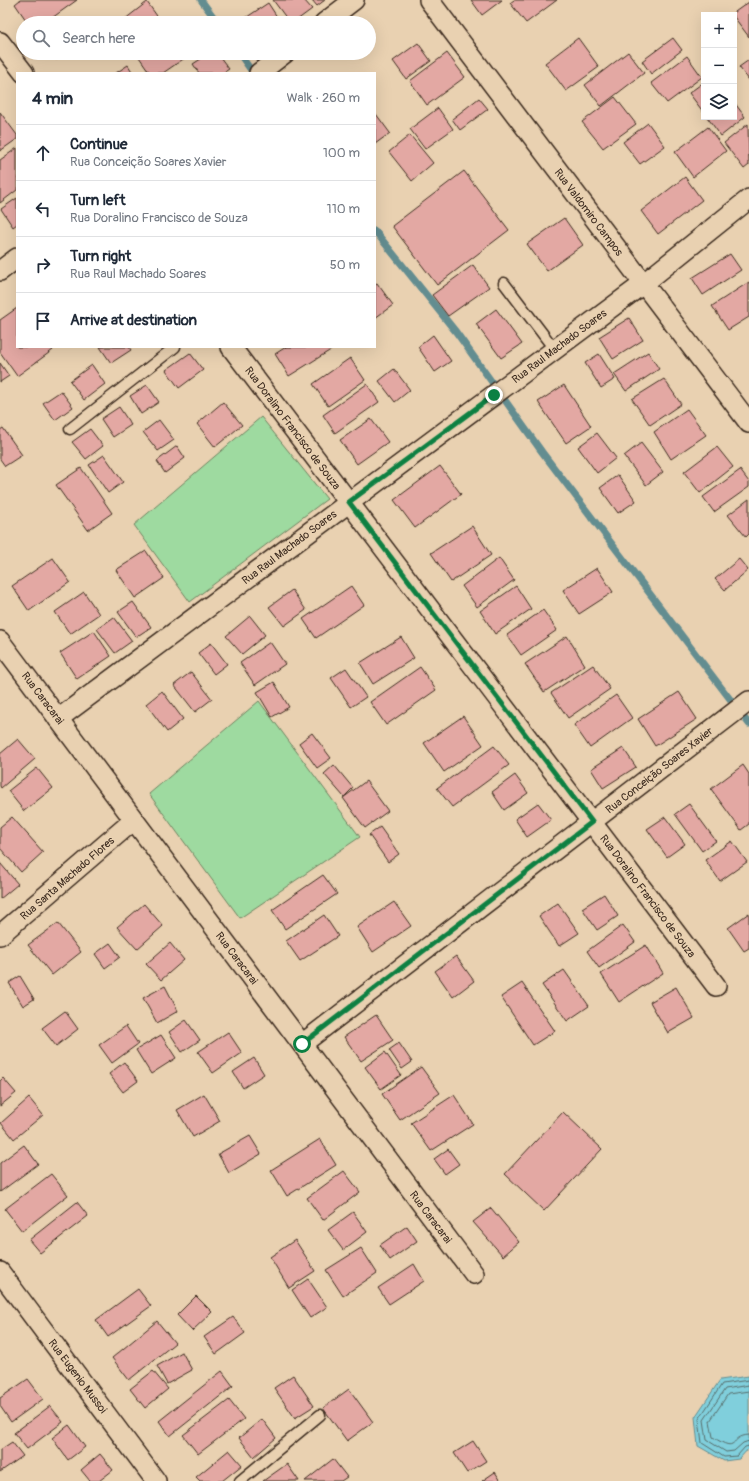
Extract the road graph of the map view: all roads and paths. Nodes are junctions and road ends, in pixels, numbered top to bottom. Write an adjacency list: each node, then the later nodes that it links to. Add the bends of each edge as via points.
1 (354, 0): 3 (street)
2 (429, 0): 12 (street, Rua Valdomiro Campos)
3 (333, 16)
4 (0, 42): 6 (street)
5 (276, 60): 7 (street)
6 (23, 72)
7 (260, 72)
8 (749, 199): 12 (street, Rua Raul Machado Soares)
9 (16, 259): 10 (street)
10 (0, 271)
11 (504, 283): 15 (lane)
12 (643, 284): 15 (street, Rua Raul Machado Soares); 16 (street, Rua Valdomiro Campos)
13 (174, 348): 17 (lane)
14 (233, 348): 18 (street, Rua Doralino Francisco de Souza)
15 (555, 350): 18 (street, Rua Raul Machado Soares)
16 (749, 423)
17 (70, 429)
18 (349, 502): 21 (street, Rua Raul Machado Soares); 23 (street, Rua Doralino Francisco de Souza)
19 (0, 641): 21 (street, Rua Caracarai)
20 (749, 701): 23 (street, Rua Conceição Soares Xavier)
21 (58, 719): 22 (street, Rua Caracarai)
22 (134, 820): 24 (street, Rua Santa Machado Flores); 26 (street, Rua Caracarai)
23 (592, 822): 25 (street, Rua Doralino Francisco de Souza); 26 (street, Rua Conceição Soares Xavier)
24 (0, 935)
25 (716, 986)
26 (302, 1044): 28 (street, Rua Caracarai)
27 (0, 1272): 30 (street, Rua Eugenio Mussoi)
28 (474, 1274)
29 (320, 1415): 31 (lane)
30 (156, 1481)
31 (240, 1481)

